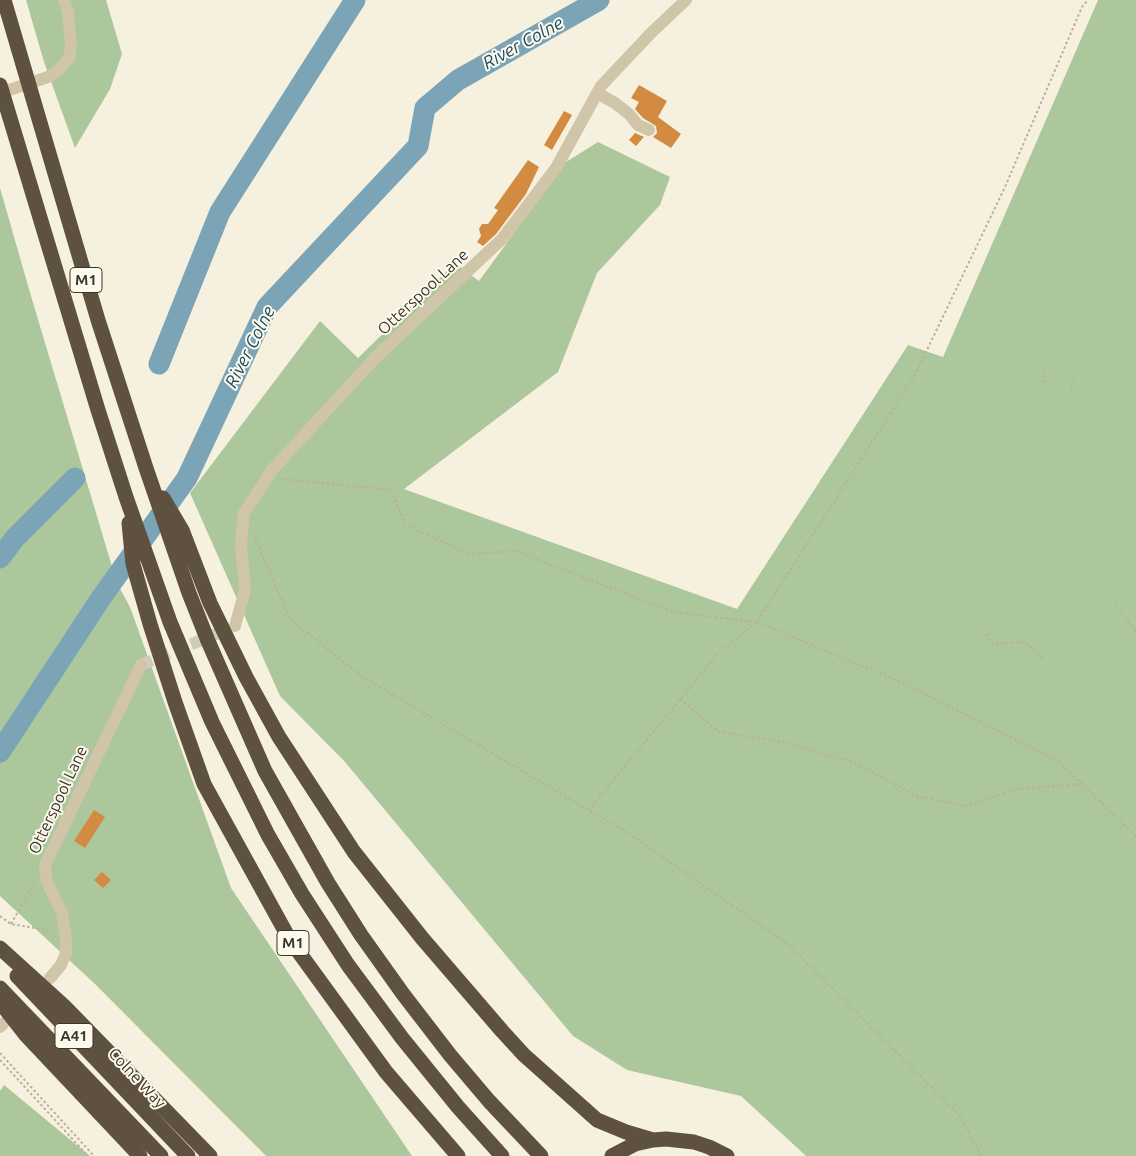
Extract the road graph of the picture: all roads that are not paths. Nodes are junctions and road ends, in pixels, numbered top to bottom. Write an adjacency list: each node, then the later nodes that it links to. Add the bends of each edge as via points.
1 (4, 0): 8 (highway, M1, via 98,320)
2 (64, 0): 5 (street, via 71,44 69,58 48,77)
3 (686, 0): 6 (street, Otterspool Lane)
4 (0, 85): 9 (highway, M1)
5 (0, 93)
6 (597, 93): 7 (street, via 616,103 638,125); 10 (street, Otterspool Lane, via 556,168 502,239 375,358 270,473 244,513 241,546 245,590)
7 (649, 130)
8 (146, 468): 17 (highway, M1, via 182,530 210,603 246,678 279,737 354,852 422,938 524,1054 597,1120); 24 (highway, M1, via 208,641 240,716 270,780 328,883 361,935 450,1055)
9 (126, 497): 22 (highway, M1, via 133,564 172,694 204,784 290,940 386,1072); 23 (highway, M1, via 170,622 212,722 302,894 348,965 402,1038)
10 (236, 626)
11 (141, 665): 14 (street, Otterspool Lane, via 45,865 47,882 62,913 66,953 62,964)
12 (0, 948): 21 (highway, via 64,1006)
13 (0, 958): 20 (highway, Colne Way / A41)
14 (50, 978)
15 (0, 988): 19 (highway, A41)
16 (0, 1002): 18 (highway, via 25,1034)
17 (653, 1140): 25 (highway, via 635,1144); 26 (highway, via 694,1142)
18 (140, 1156)
19 (161, 1156)
20 (188, 1156)
21 (210, 1156)
22 (458, 1156)
23 (502, 1156)
24 (541, 1156)
25 (612, 1156)
26 (727, 1156)

